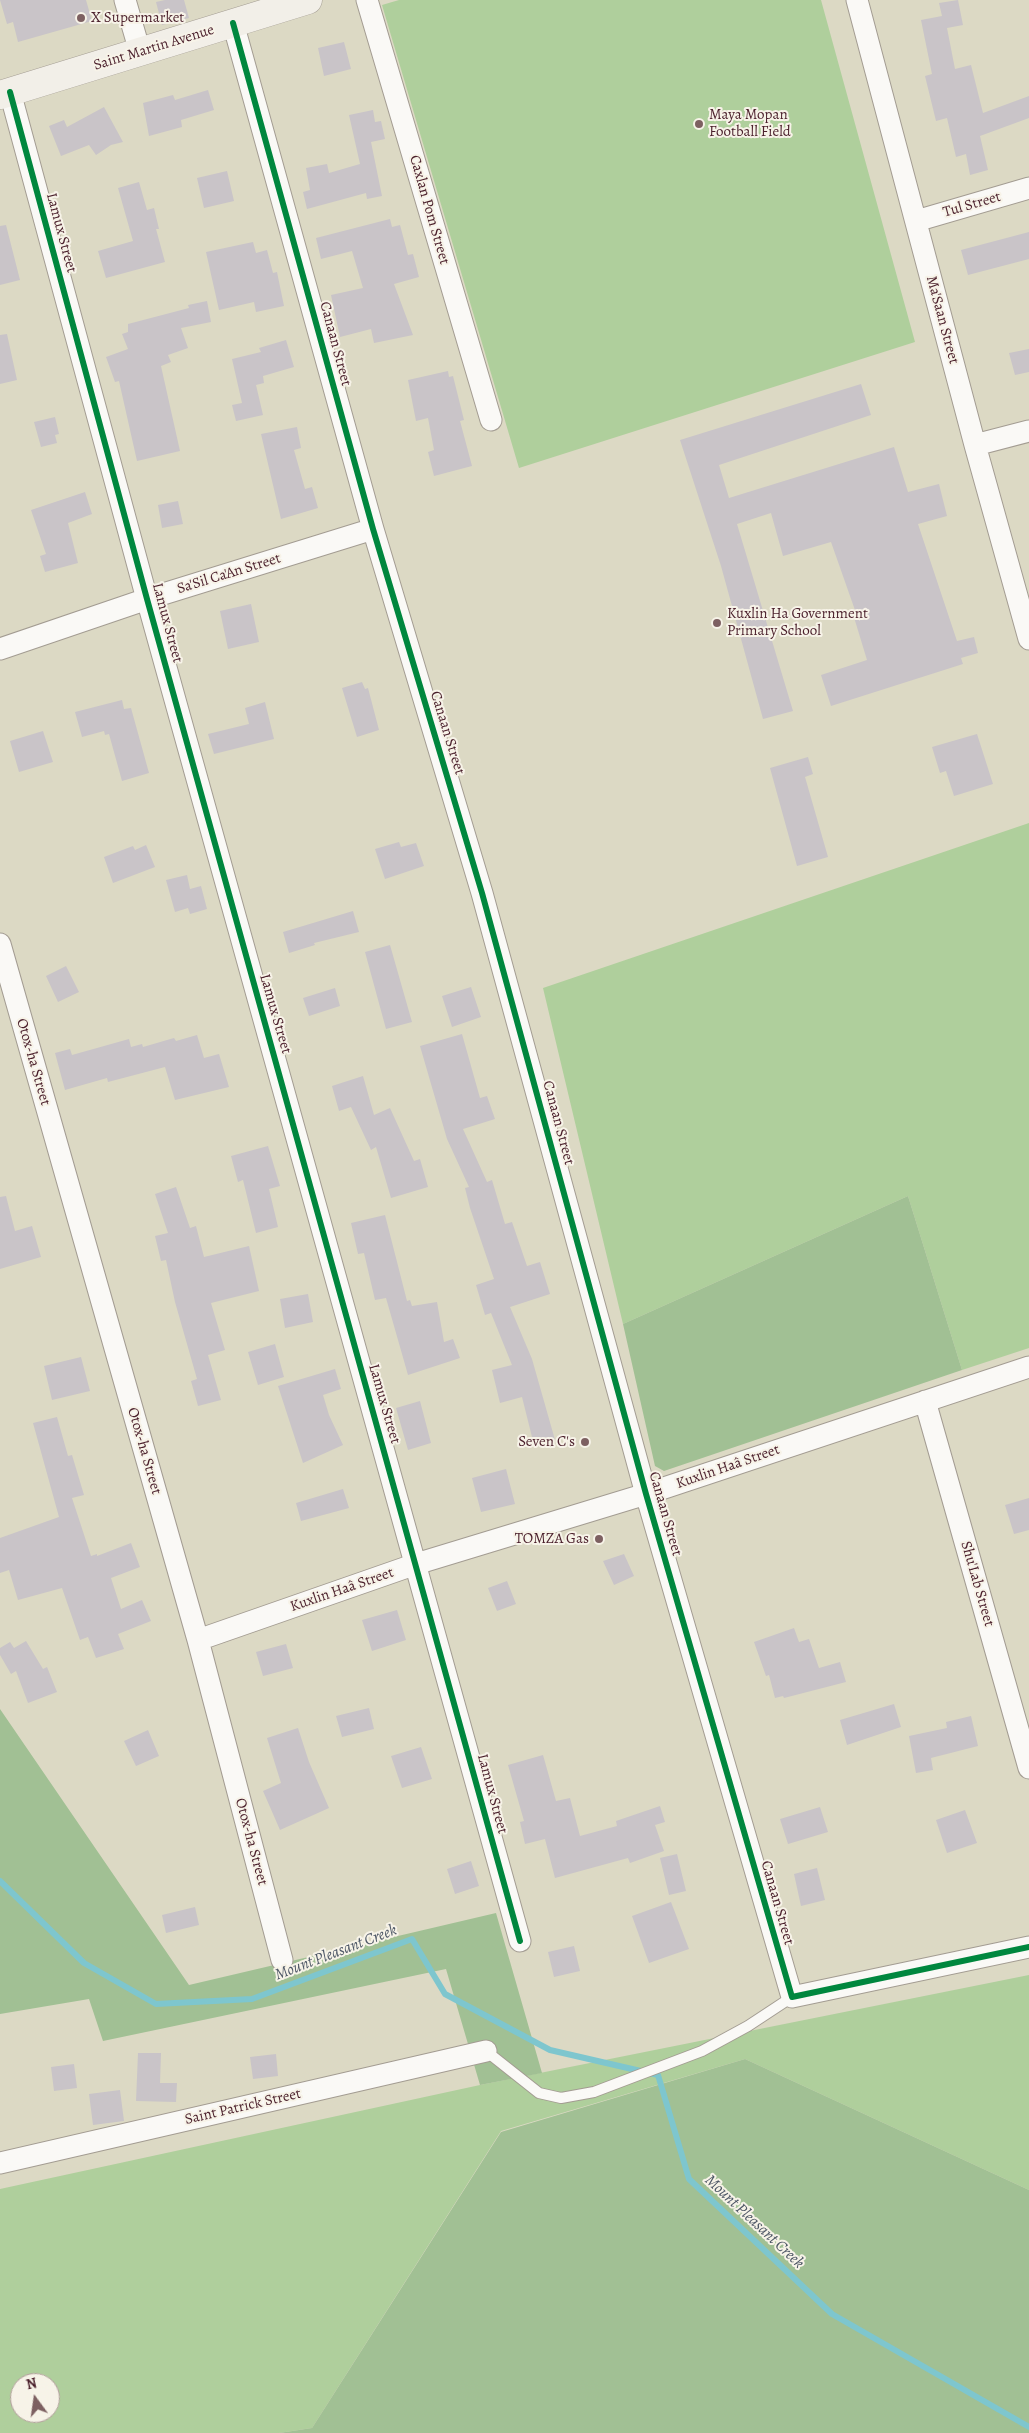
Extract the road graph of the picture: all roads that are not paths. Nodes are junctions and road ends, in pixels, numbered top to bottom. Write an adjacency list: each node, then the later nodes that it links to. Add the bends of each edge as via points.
1 (125, 0): 6 (street)
2 (308, 0): 5 (street, Saint Martin Avenue)
3 (367, 0): 10 (street, Caxlan Pom Street)
4 (857, 0): 9 (street, Ma'Saan Street)
5 (234, 23): 6 (street, Saint Martin Avenue); 13 (street, Canaan Street)
6 (140, 52): 7 (street, Saint Martin Avenue)
7 (5, 94): 14 (street, Lamux Street)
8 (1029, 188): 9 (street, Tul Street)
9 (916, 221): 12 (street, Ma'Saan Street)
10 (491, 420)
11 (1029, 431): 12 (street)
12 (975, 445): 15 (street, Ma'Saan Street)
13 (373, 529): 14 (street, Sa'Sil Ca'An Street); 20 (street, Canaan Street, via 482,893)
14 (147, 599): 16 (street, Sa'Sil Ca'An Street); 21 (street, Lamux Street)
15 (1029, 639)
16 (0, 649)
17 (0, 944): 22 (street, Otox-ha Street)
18 (1029, 1367): 19 (street, Kuxlin Haâ Street)
19 (925, 1401): 20 (street, Kuxlin Haâ Street); 23 (street, Shu'Lab Street)
20 (646, 1494): 21 (street, Kuxlin Haâ Street); 27 (street, Canaan Street)
21 (416, 1564): 22 (street, Kuxlin Haâ Street); 24 (street, Lamux Street)
22 (198, 1640): 26 (street, Otox-ha Street)
23 (1029, 1768)
24 (520, 1941)
25 (1029, 1948): 27 (street)
26 (282, 1960)
27 (792, 1997): 28 (lane, via 702,2051 594,2092 561,2098 538,2093)
28 (486, 2051): 29 (street, Saint Patrick Street)
29 (0, 2163)

